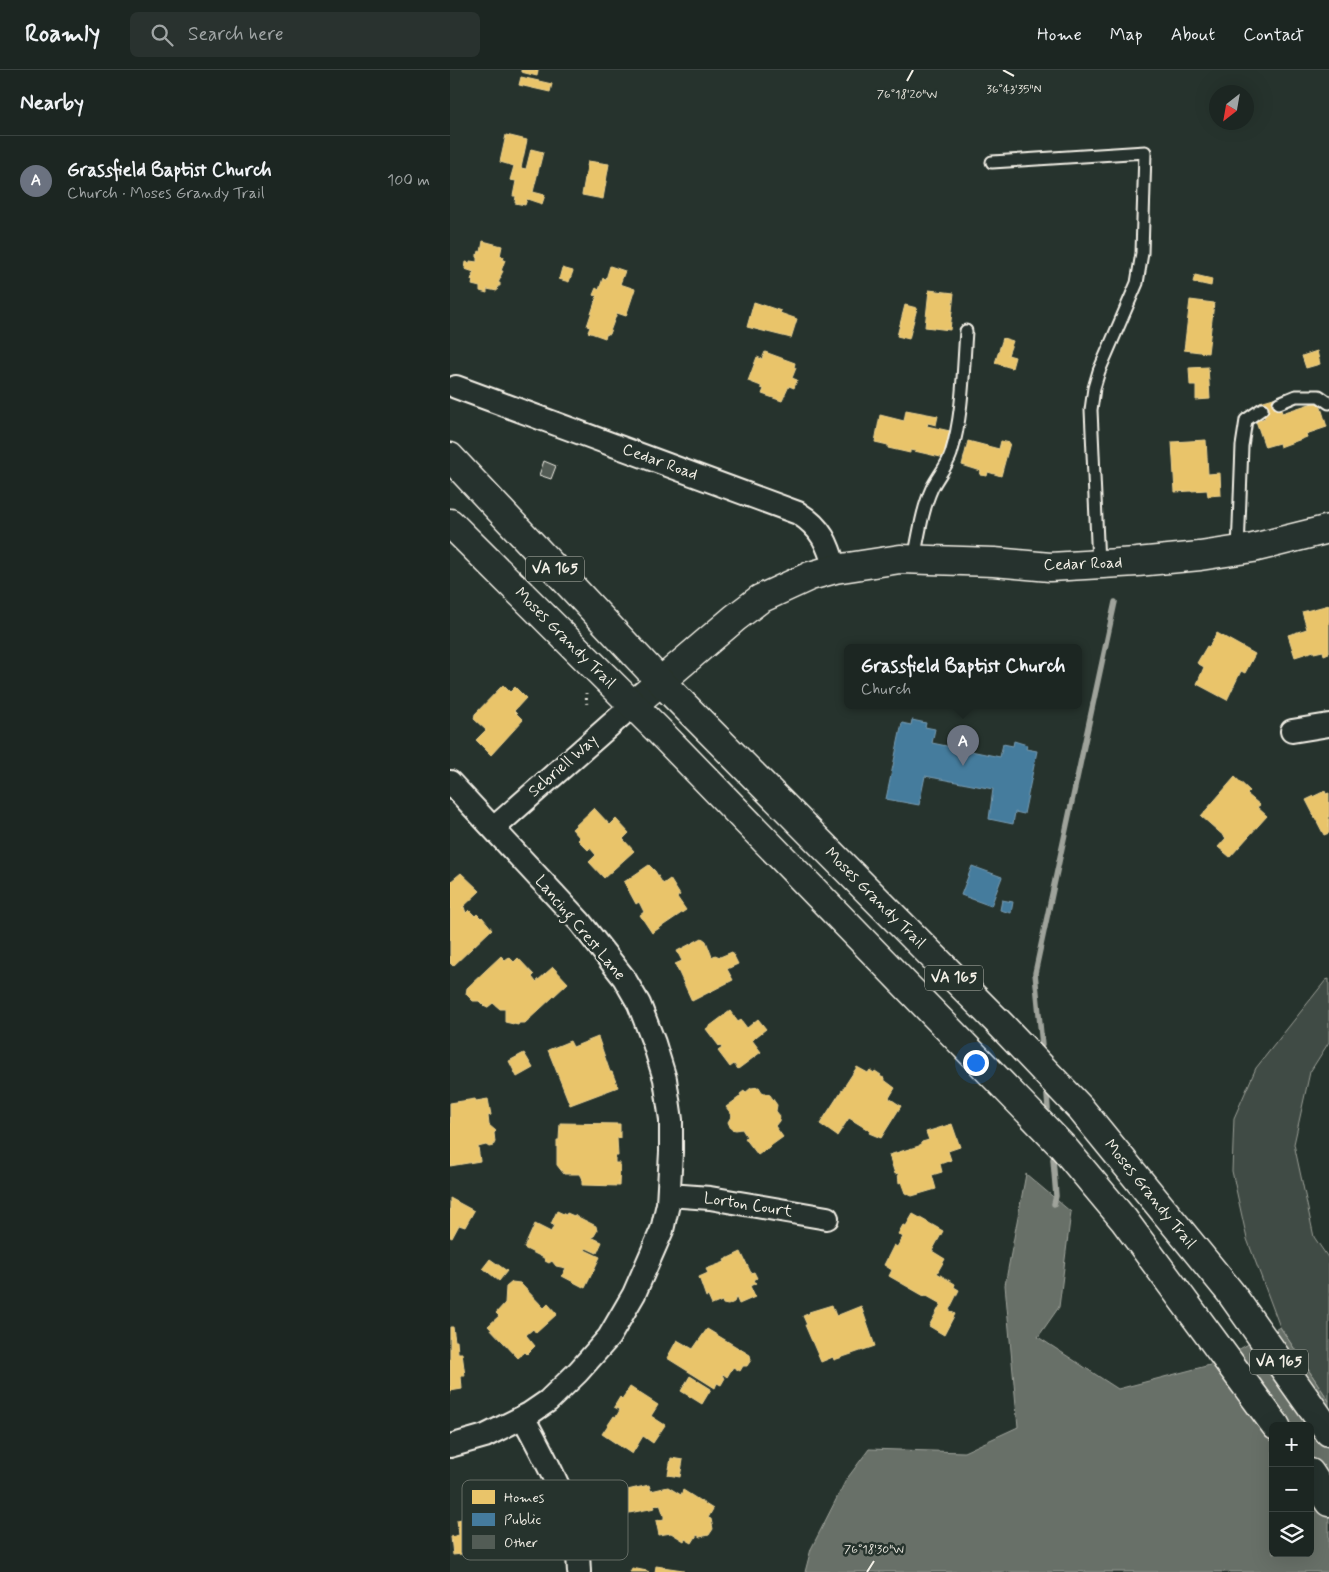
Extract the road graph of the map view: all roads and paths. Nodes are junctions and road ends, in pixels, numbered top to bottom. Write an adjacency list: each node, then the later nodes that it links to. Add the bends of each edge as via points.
1 (992, 162): 12 (lane, via 1145,152 1142,253 1137,283 1099,372 1091,410)
2 (966, 331): 11 (lane, via 957,429 950,456 932,487 924,509)
3 (456, 387): 13 (street, Cedar Road, via 798,514 818,528 828,545)
4 (1279, 403): 5 (lane, via 1296,396 1319,396)
5 (1329, 403)
6 (1262, 409): 10 (lane, via 1246,420)
7 (450, 457): 14 (main road, Moses Grandy Trail / VA 165)
8 (450, 523): 15 (main road, Moses Grandy Trail / VA 165)
9 (1329, 528): 10 (main road, Cedar Road)
10 (1238, 550): 12 (main road, Cedar Road)
11 (914, 559): 12 (main road, Cedar Road, via 1050,566); 13 (main road, Cedar Road)
12 (1098, 563)
13 (835, 569): 14 (main road, Cedar Road, via 810,576 760,599)
14 (660, 681): 15 (main road, Cedar Road); 24 (main road, Moses Grandy Trail / VA 165, via 1080,1108 1230,1292)
15 (633, 705): 19 (street, Sebriell Way); 23 (main road, Moses Grandy Trail / VA 165, via 1063,1147 1124,1220)
16 (1329, 725): 17 (street)
17 (1292, 731)
18 (450, 782): 19 (street, Lancing Crest Lane)
19 (494, 828): 20 (street, Lancing Crest Lane, via 605,952 639,1004 665,1079 671,1120)
20 (669, 1195): 21 (street, Lorton Court, via 710,1198); 22 (street, Lancing Crest Lane, via 662,1230 634,1294 609,1337 548,1401)
21 (827, 1218)
22 (523, 1417): 25 (street, Lancing Crest Lane, via 485,1436); 27 (street)
23 (1273, 1422)
24 (1329, 1432)
25 (450, 1446)
26 (1314, 1479): 28 (main road)
27 (556, 1480)
28 (1329, 1502)

